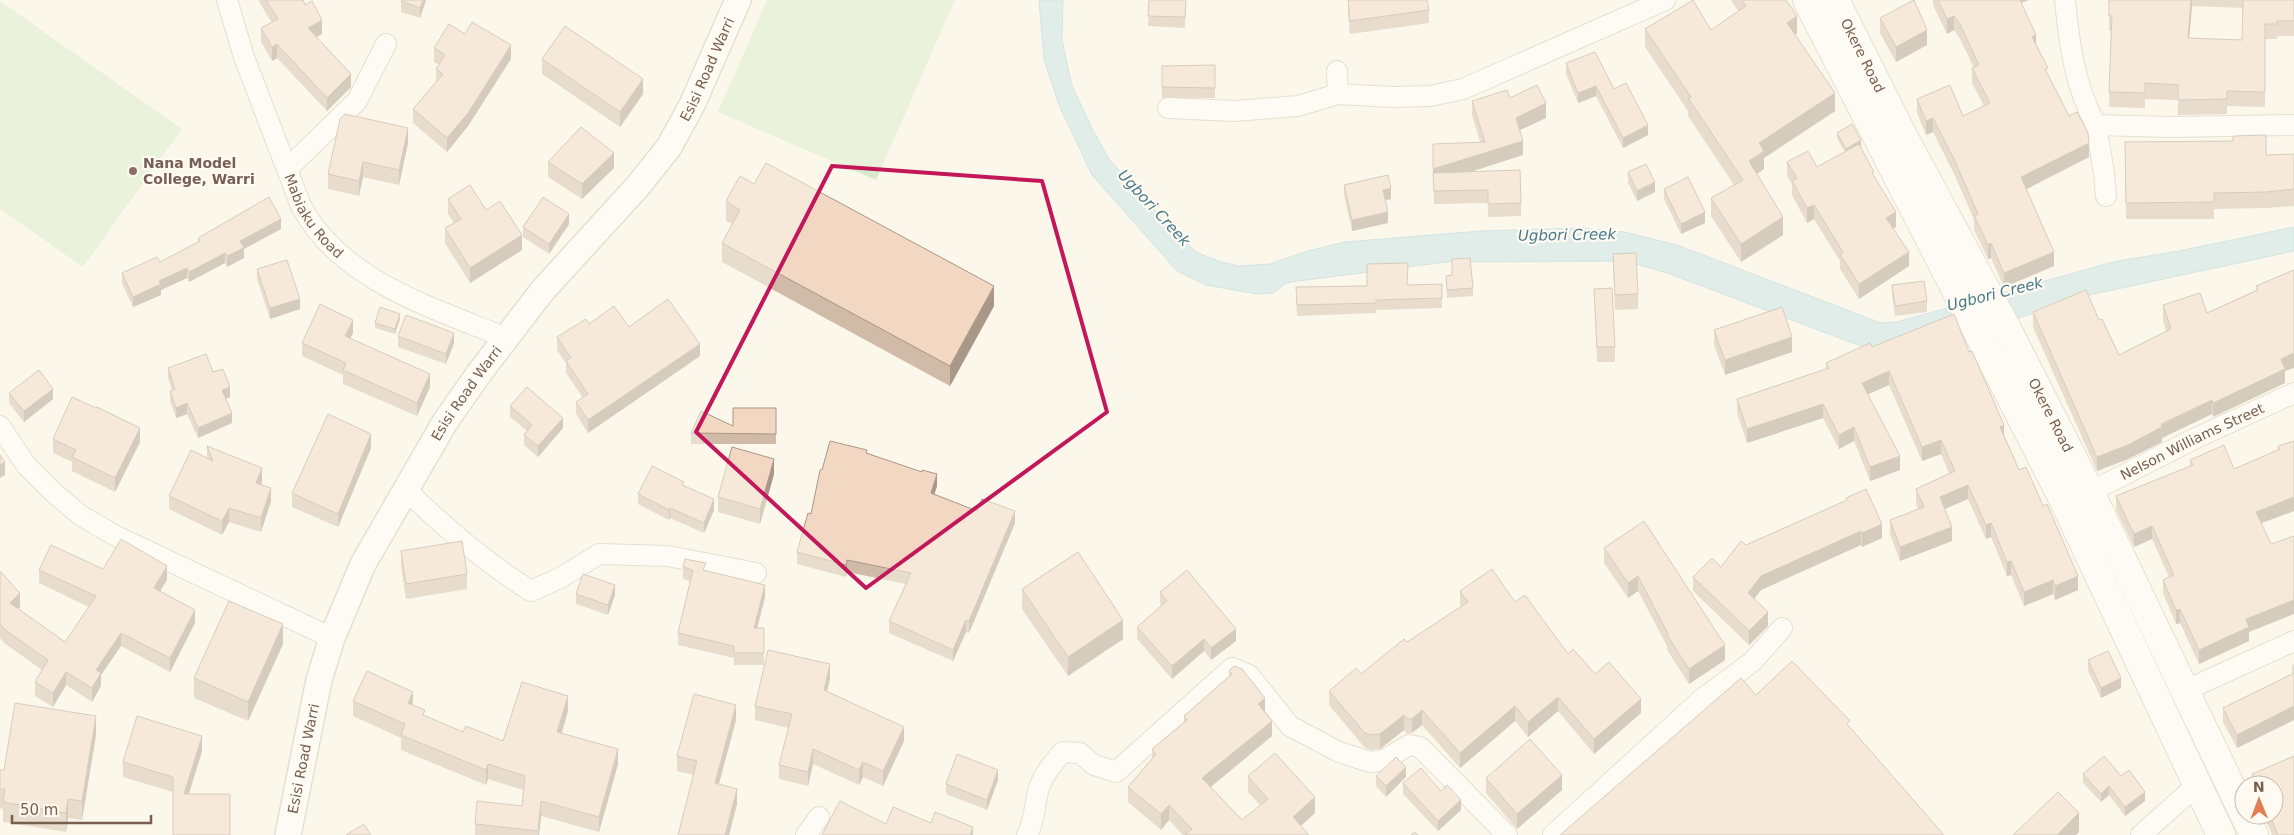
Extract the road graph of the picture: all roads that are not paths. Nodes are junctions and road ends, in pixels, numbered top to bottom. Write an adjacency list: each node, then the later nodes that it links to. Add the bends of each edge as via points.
1 (226, 0): 13 (street, Mabiaku Road)
2 (738, 0): 16 (street, Esisi Road Warri, via 692,105 669,147 638,186 543,290)
3 (1665, 0): 9 (street, via 1463,90 1430,96)
4 (1807, 0): 15 (main road, Okere Road)
5 (1834, 0): 15 (main road, Okere Road, via 1903,136)
6 (2066, 0): 11 (street, via 2068,38 2084,102)
7 (386, 44): 13 (street, via 356,101)
8 (1337, 71): 9 (street)
9 (1338, 94): 10 (street, via 1298,106 1234,112)
10 (1168, 108)
11 (2096, 125): 12 (street); 14 (street)
12 (2294, 125)
13 (287, 169): 16 (street, Mabiaku Road, via 310,223 342,258 383,285)
14 (2106, 196)
15 (1970, 289): 20 (main road, Okere Road, via 2006,327); 26 (main road, Okere Road, via 1974,327 2062,497)
16 (506, 338): 19 (street, Esisi Road Warri, via 446,422)
17 (2294, 393): 20 (street, Nelson Williams Street)
18 (0, 426): 23 (street, via 26,465 80,515 116,536)
19 (405, 489): 21 (street, via 444,527 490,564 531,591 600,554 668,556); 23 (street, Esisi Road Warri, via 363,564)
20 (2090, 492): 25 (main road, Okere Road)
21 (756, 573)
22 (1782, 628): 32 (street, via 1752,662 1702,699)
23 (332, 638): 28 (street, Esisi Road Warri, via 319,680)
24 (2294, 641): 25 (street)
25 (2184, 691): 35 (main road, Okere Road)
26 (2197, 785): 33 (street); 34 (main road, Okere Road)
27 (819, 817): 29 (street)
28 (288, 835)
29 (806, 835)
30 (1027, 835): 31 (street, via 1032,826 1040,785 1050,766 1063,752 1080,753 1094,765 1116,772 1232,668 1249,675 1290,726 1339,752 1370,762 1384,760 1409,746 1420,747)
31 (1507, 835)
32 (1552, 835)
33 (2141, 835)
34 (2221, 835)
35 (2254, 835)

